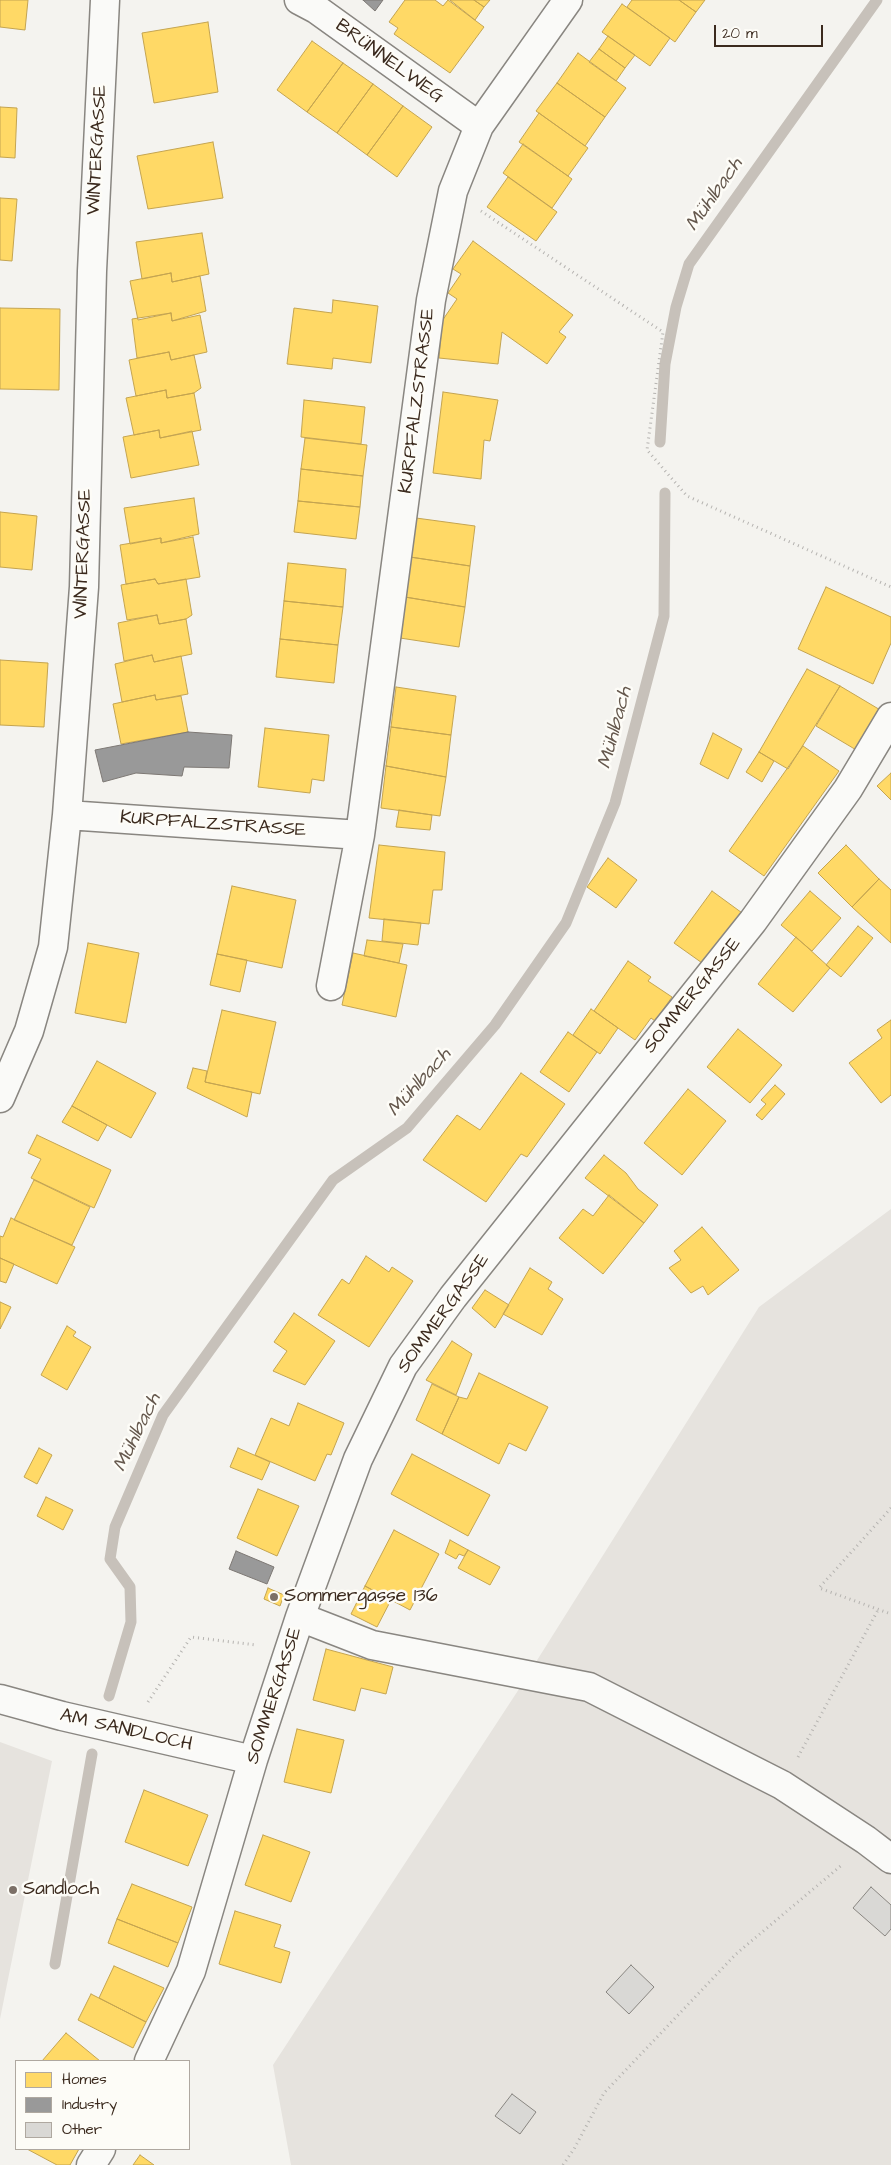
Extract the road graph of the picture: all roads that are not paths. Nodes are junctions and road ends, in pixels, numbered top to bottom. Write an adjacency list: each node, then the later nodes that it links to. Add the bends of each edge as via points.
1 (105, 0): 6 (street, WINTERGASSE, via 92,271 84,587)
2 (299, 0): 4 (street, BRÜNNELWEG)
3 (568, 0): 4 (street, KURPFALZSTRASSE)
4 (479, 126): 7 (street, KURPFALZSTRASSE, via 453,192 430,300)
5 (891, 716): 10 (street, SOMMERGASSE, via 848,789 753,921 459,1289 403,1366 358,1459)
6 (67, 815): 7 (street, KURPFALZSTRASSE); 9 (street, WINTERGASSE, via 53,947 29,1031)
7 (360, 835): 8 (street, KURPFALZSTRASSE)
8 (331, 986)
9 (0, 1098)
10 (300, 1617): 12 (street, SOMMERGASSE); 13 (street, via 372,1645 589,1687 782,1786 866,1840)
11 (0, 1699): 12 (street, AM SANDLOCH)
12 (253, 1760): 14 (street, SOMMERGASSE, via 191,1971)
13 (891, 1860)
14 (149, 2060)
15 (100, 2150): 16 (street)
16 (91, 2165)

